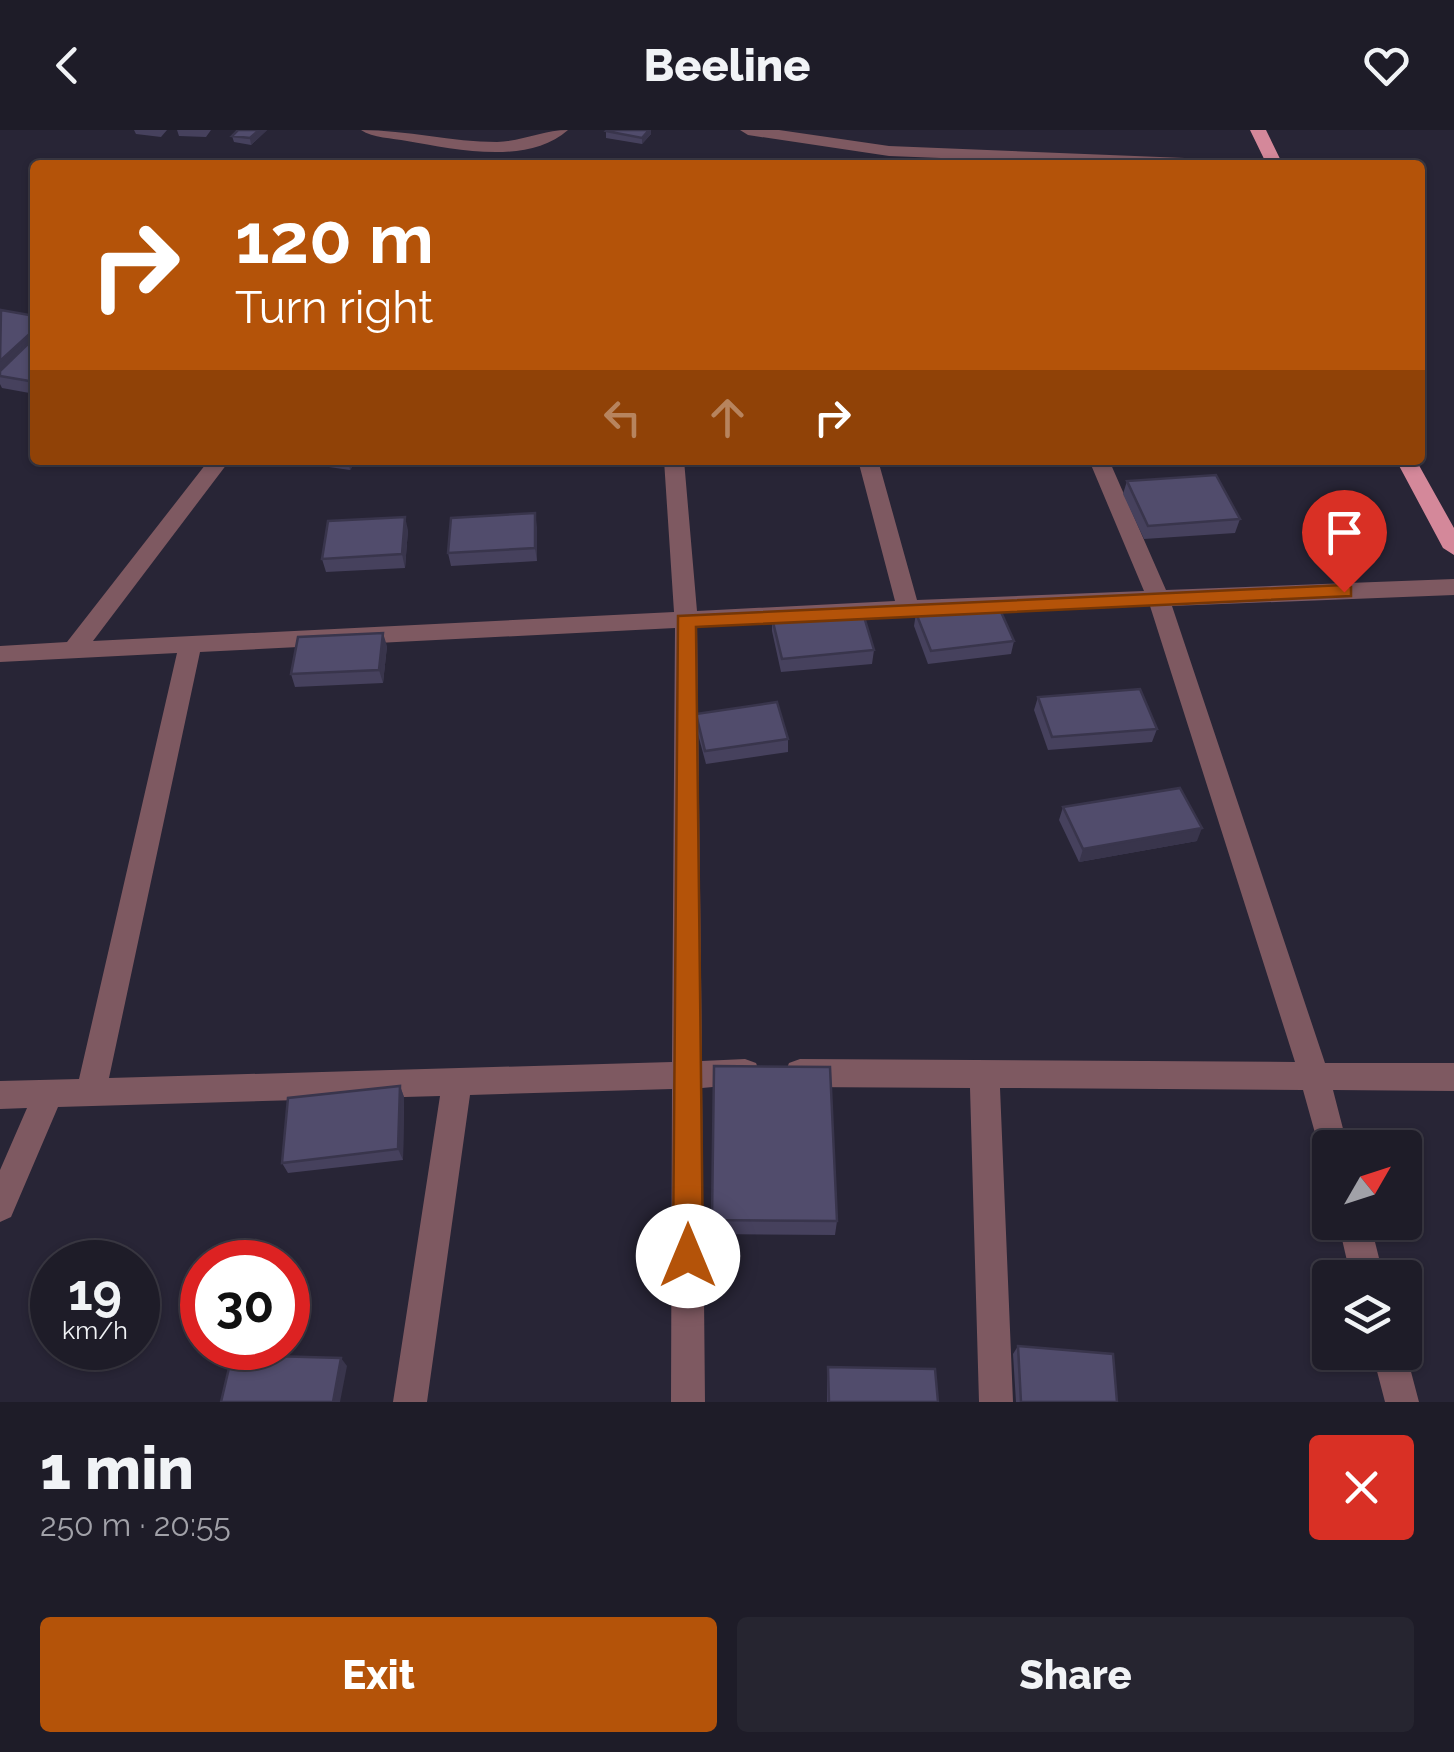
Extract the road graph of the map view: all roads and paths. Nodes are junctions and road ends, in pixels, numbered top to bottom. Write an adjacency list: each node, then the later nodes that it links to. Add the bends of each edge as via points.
1 (369, 130): 2 (street, via 514,148)
2 (560, 130)
3 (748, 130): 5 (street, via 889,152)
4 (1258, 130): 6 (main road)
5 (1102, 160)
6 (1273, 160)
7 (216, 465): 18 (street)
8 (674, 465): 16 (street)
9 (869, 465): 15 (street)
10 (1100, 465): 14 (street)
11 (1409, 465): 12 (main road)
12 (1454, 548)
13 (1454, 586): 14 (street)
14 (1159, 600): 15 (street); 22 (street)
15 (908, 608): 16 (street)
16 (686, 621): 17 (street); 20 (street)
17 (190, 646): 18 (street); 25 (street)
18 (72, 652): 19 (street)
19 (0, 654)
20 (687, 1073): 21 (street); 24 (street); 32 (street)
21 (985, 1073): 22 (street); 33 (street)
22 (1314, 1075): 23 (street); 28 (street)
23 (1454, 1077)
24 (457, 1080): 25 (street); 31 (street)
25 (91, 1094): 27 (street)
26 (0, 1095): 27 (street)
27 (48, 1095): 29 (street)
28 (1329, 1130)
29 (0, 1206)
30 (1394, 1370): 34 (street)
31 (410, 1402)
32 (688, 1402)
33 (996, 1402)
34 (1402, 1402)

